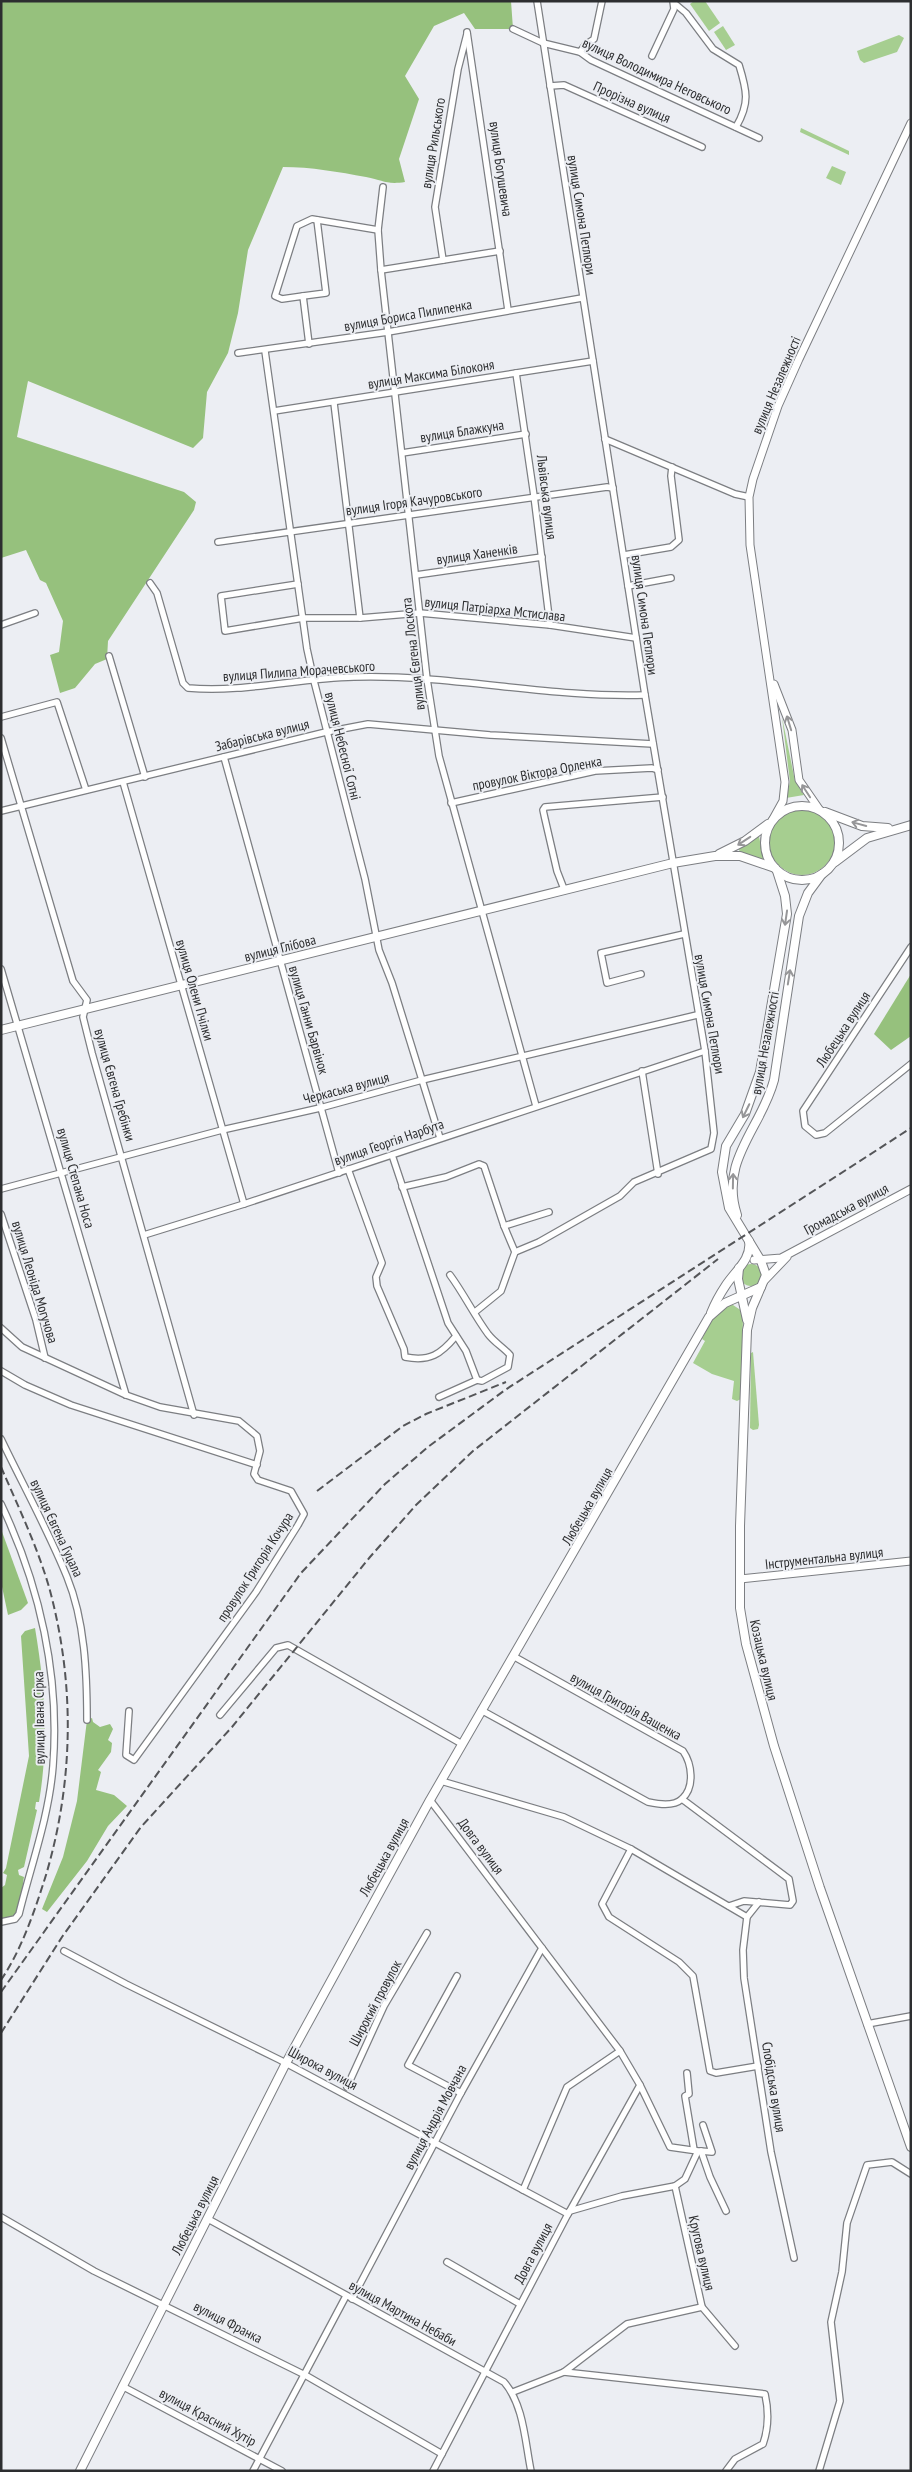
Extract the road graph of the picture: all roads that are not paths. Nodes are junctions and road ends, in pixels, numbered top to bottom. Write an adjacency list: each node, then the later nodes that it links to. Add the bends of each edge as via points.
1 (537, 1): 6 (street, вулиця Симона Петлюри)
2 (602, 1): 7 (street, via 594,40 585,44)
3 (673, 2): 8 (street, via 674,9); 11 (street, via 686,13 713,49 740,65 747,106)
4 (513, 29): 6 (street, вулиця Володимира Неговського)
5 (468, 32): 17 (street, вулиця Богушевича); 18 (street, вулиця Рильського, via 458,68 435,207)
6 (543, 43): 7 (street, вулиця Володимира Неговського); 9 (street, вулиця Симона Петлюри)
7 (580, 52): 11 (street, вулиця Володимира Неговського)
8 (652, 56)
9 (550, 86): 13 (street, Прорізна вулиця, via 564,85); 21 (street, вулиця Симона Петлюри)
10 (911, 124): 38 (street, вулиця Незалежності, via 798,359 755,468)
11 (736, 127): 12 (street, вулиця Володимира Неговського)
12 (759, 138)
13 (702, 147)
14 (383, 187): 16 (street, вулиця Євгена Лоскота)
15 (317, 220): 16 (street); 20 (street, via 326,292); 20 (street, via 297,226 275,296 282,299)
16 (378, 230): 19 (street, вулиця Євгена Лоскота)
17 (500, 251): 18 (street); 22 (street, вулиця Богушевича)
18 (443, 260): 19 (street)
19 (381, 270): 23 (street, вулиця Євгена Лоскота)
20 (302, 296): 24 (street)
21 (582, 298): 22 (street, вулиця Бориса Пилипенка); 27 (street, вулиця Симона Петлюри)
22 (508, 310): 23 (street, вулиця Бориса Пилипенка)
23 (388, 332): 24 (street, вулиця Бориса Пилипенка); 29 (street, вулиця Євгена Лоскота)
24 (309, 344): 25 (street, вулиця Бориса Пилипенка)
25 (265, 351): 26 (street, вулиця Бориса Пилипенка); 31 (street, вулиця Небесної Сотні)
26 (238, 353)
27 (592, 361): 28 (street, вулиця Максима Білоконя); 33 (street, вулиця Симона Петлюри)
28 (516, 373): 29 (street, вулиця Максима Білоконя); 32 (street, Львівська вулиця)
29 (396, 393): 30 (street, вулиця Максима Білоконя); 34 (street, вулиця Євгена Лоскота)
30 (334, 403): 31 (street, вулиця Максима Білоконя); 40 (street)
31 (274, 411): 41 (street, вулиця Небесної Сотні)
32 (526, 434): 34 (street, вулиця Блажкуна); 37 (street, Львівська вулиця)
33 (605, 438): 35 (street); 36 (street, вулиця Симона Петлюри)
34 (402, 453): 39 (street, вулиця Євгена Лоскота)
35 (672, 467): 38 (street, via 739,496); 43 (street, via 679,540 671,547)
36 (613, 488): 37 (street, вулиця Ігоря Качуровського); 43 (street, вулиця Симона Петлюри)
37 (534, 496): 39 (street, вулиця Ігоря Качуровського); 44 (street, Львівська вулиця)
38 (750, 497): 58 (street, вулиця Незалежності, via 750,545)
39 (409, 514): 40 (street, вулиця Ігоря Качуровського); 45 (street, вулиця Євгена Лоскота)
40 (350, 522): 41 (street, вулиця Ігоря Качуровського); 53 (street)
41 (291, 533): 42 (street, вулиця Ігоря Качуровського); 48 (street, вулиця Небесної Сотні)
42 (218, 542)
43 (624, 555): 49 (street, вулиця Симона Петлюри)
44 (542, 557): 45 (street, вулиця Ханенків); 55 (street, Львівська вулиця)
45 (416, 575): 51 (street, вулиця Євгена Лоскота)
46 (671, 578): 49 (street)
47 (150, 583): 60 (street, вулиця Пилипа Морачевського, via 157,593 183,683 188,688 235,689)
48 (298, 584): 52 (street, вулиця Небесної Сотні); 52 (street, вулиця Патріарха Мстислава, via 221,596 225,631)
49 (628, 586): 56 (street, вулиця Симона Петлюри)
50 (35, 613): 54 (street)
51 (420, 613): 53 (street, вулиця Патріарха Мстислава); 55 (street, вулиця Патріарха Мстислава); 59 (street, вулиця Євгена Лоскота)
52 (303, 618): 53 (street, вулиця Патріарха Мстислава); 60 (street, вулиця Небесної Сотні)
53 (360, 618)
54 (1, 625)
55 (550, 626): 56 (street, вулиця Патріарха Мстислава)
56 (636, 638): 61 (street, вулиця Симона Петлюри)
57 (109, 656): 69 (street)
58 (770, 674): 75 (street, вулиця Незалежності, one-way to 58, via 799,780 792,730); 77 (street, вулиця Незалежності, via 786,782 783,801)
59 (427, 679): 60 (street, вулиця Пилипа Морачевського, via 353,677); 61 (street, вулиця Пилипа Морачевського, via 596,696); 63 (street, вулиця Євгена Лоскота)
60 (314, 681): 64 (street, вулиця Небесної Сотні)
61 (645, 695): 66 (street, вулиця Симона Петлюри)
62 (1, 717): 71 (street, via 57,702)
63 (435, 731): 64 (street, Забарівська вулиця, via 368,724); 66 (street, Забарівська вулиця); 73 (street, вулиця Євгена Лоскота)
64 (326, 732): 67 (street, Забарівська вулиця); 88 (street, вулиця Небесної Сотні, via 365,879)
65 (1, 738): 74 (street, вулиця Євгена Гребінки)
66 (653, 744): 68 (street, вулиця Симона Петлюри)
67 (224, 757): 69 (street, Забарівська вулиця); 90 (street, вулиця Ганни Барвінок)
68 (658, 770): 72 (street, вулиця Симона Петлюри); 73 (street, провулок Віктора Орленка, via 595,772)
69 (145, 776): 70 (street, Забарівська вулиця)
70 (123, 782): 71 (street, Забарівська вулиця); 93 (street, вулиця Олени Пчілки)
71 (86, 790): 74 (street, Забарівська вулиця)
72 (663, 798): 81 (street, вулиця Симона Петлюри); 85 (street, via 545,807 544,818)
73 (451, 803): 86 (street, вулиця Євгена Лоскота)
74 (22, 806): 76 (street, Забарівська вулиця); 94 (street, вулиця Євгена Гребінки, via 73,981 87,1000)
75 (820, 810): 77 (main road, via 798,805 784,810); 79 (main road, one-way to 75, via 862,826); 82 (main road, вулиця Незалежності, via 833,821 839,836 838,851)
76 (1, 811)
77 (772, 821): 80 (main road, вулиця Глібова, one-way to 80, via 746,841); 83 (main road, вулиця Незалежності, via 765,842 767,856)
78 (911, 826): 79 (main road)
79 (898, 828): 82 (main road, via 867,838)
80 (715, 856): 81 (main road, вулиця Глібова); 83 (main road, вулиця Глібова, via 740,856)
81 (672, 863): 85 (main road, вулиця Глібова); 87 (street, вулиця Симона Петлюри)
82 (832, 865): 84 (main road, вулиця Незалежності)
83 (776, 870): 84 (main road, вулиця Незалежності, via 799,880); 120 (main road, вулиця Незалежності, one-way to 120, via 787,914 762,1063 752,1098 723,1156 726,1198)
84 (822, 874): 120 (main road, вулиця Незалежності, one-way to 84, via 734,1203 733,1171 739,1152 769,1100 799,916 808,892)
85 (564, 889): 86 (main road, вулиця Глібова)
86 (482, 912): 88 (main road, вулиця Глібова); 99 (street, вулиця Євгена Лоскота)
87 (684, 934): 92 (street, via 601,953 608,983); 95 (street, вулиця Симона Петлюри)
88 (377, 938): 90 (main road, вулиця Глібова); 102 (street, вулиця Небесної Сотні)
89 (911, 947): 100 (street, Любецька вулиця, via 803,1111 805,1126 816,1135 825,1133)
90 (279, 961): 93 (main road, вулиця Глібова); 104 (street, вулиця Ганни Барвінок)
91 (1, 969): 96 (street, вулиця Степана Носа)
92 (641, 974)
93 (180, 986): 94 (main road, вулиця Глібова); 105 (street, вулиця Олени Пчілки)
94 (85, 1009): 96 (main road, вулиця Глібова); 108 (street, вулиця Євгена Гребінки, via 83,1017 92,1053)
95 (697, 1015): 98 (street, вулиця Симона Петлюри); 99 (street, Черкаська вулиця)
96 (18, 1026): 97 (main road, вулиця Глібова); 110 (street, вулиця Степана Носа)
97 (1, 1030)
98 (705, 1051): 101 (street, вулиця Георгія Нарбута); 112 (street, вулиця Симона Петлюри, via 714,1125 711,1149)
99 (522, 1055): 102 (street, Черкаська вулиця); 103 (street, вулиця Євгена Лоскота)
100 (911, 1064)
101 (642, 1070): 103 (street, вулиця Георгія Нарбута); 112 (street)
102 (422, 1080): 104 (street, Черкаська вулиця); 106 (street, вулиця Небесної Сотні)
103 (536, 1106): 106 (street, вулиця Георгія Нарбута)
104 (320, 1108): 105 (street, Черкаська вулиця); 111 (street, вулиця Ганни Барвінок)
105 (222, 1130): 108 (street, Черкаська вулиця); 116 (street, вулиця Олени Пчілки)
106 (440, 1138): 107 (street, вулиця Георгія Нарбута)
107 (392, 1155): 109 (street, вулиця Георгія Нарбута); 113 (street)
108 (122, 1156): 110 (street, Черкаська вулиця); 121 (street, вулиця Євгена Гребінки)
109 (348, 1169): 111 (street, вулиця Георгія Нарбута); 139 (street, via 382,1263 376,1277 377,1286 405,1357 427,1358 439,1354)
110 (61, 1172): 114 (street, Черкаська вулиця); 143 (street, вулиця Степана Носа)
111 (339, 1172): 116 (street, вулиця Георгія Нарбута)
112 (658, 1174): 124 (street, вулиця Симона Петлюри, via 634,1182 620,1196)
113 (402, 1187): 119 (street, via 446,1177 479,1164 484,1166); 139 (street, via 448,1323)
114 (1, 1188)
115 (911, 1189): 125 (street, Громадська вулиця)
116 (244, 1204): 121 (street, вулиця Георгія Нарбута)
117 (549, 1212): 119 (street)
118 (1, 1214): 140 (street, вулиця Леоніда Могучова, via 36,1320)
119 (504, 1226): 124 (street)
120 (742, 1229): 122 (main road)
121 (144, 1235): 145 (street, вулиця Євгена Гребінки)
122 (749, 1241): 123 (main road); 128 (main road, via 749,1251)
123 (755, 1249): 126 (street); 127 (main road)
124 (515, 1252): 134 (street, via 501,1291)
125 (793, 1252): 126 (street); 131 (street)
126 (771, 1260): 127 (street)
127 (760, 1263): 128 (main road); 131 (main road)
128 (742, 1265): 130 (main road); 136 (main road, via 726,1285)
129 (450, 1275): 134 (street)
130 (738, 1279): 131 (main road, via 743,1287); 132 (main road)
131 (761, 1285): 132 (main road, Любецька вулиця); 137 (main road, Козацька вулиця)
132 (741, 1295): 133 (main road, Любецька вулиця); 135 (main road)
133 (724, 1303): 135 (main road, via 735,1302); 136 (main road, Любецька вулиця)
134 (475, 1312): 142 (street, via 498,1347 510,1355 508,1367 482,1381)
135 (746, 1313): 137 (main road)
136 (709, 1317): 151 (main road, Любецька вулиця)
137 (748, 1325): 150 (main road, Козацька вулиця)
138 (1, 1328): 140 (street, провулок Григорія Кочура, via 22,1347)
139 (456, 1336): 142 (street, via 466,1351)
140 (44, 1358): 143 (street, провулок Григорія Кочура)
141 (1, 1371): 147 (street, via 71,1405)
142 (477, 1380): 144 (street)
143 (126, 1395): 145 (street, провулок Григорія Кочура)
144 (439, 1397)
145 (194, 1415): 147 (street, провулок Григорія Кочура, via 239,1421 257,1436 260,1451)
146 (1, 1439): 155 (street, вулиця Євгена Гуцала, via 68,1578 83,1639)
147 (257, 1465): 153 (street, провулок Григорія Кочура, via 254,1474 258,1480 292,1491 304,1514 256,1592 134,1760 126,1755)
148 (1, 1504): 164 (street, вулиця Івана Сірка, via 38,1598 51,1672 54,1716 53,1767 31,1869 19,1914 15,1919)
149 (911, 1562): 150 (street, Інструментальна вулиця)
150 (740, 1579): 170 (main road, Козацька вулиця, via 742,1626 758,1694)
151 (513, 1656): 152 (main road, Любецька вулиця); 158 (street, вулиця Григорія Ващенка, via 683,1752 690,1764 691,1778)
152 (481, 1710): 156 (main road, Любецька вулиця); 158 (street, via 648,1802 668,1805)
153 (129, 1711)
154 (220, 1715): 156 (street, via 276,1648 288,1645)
155 (87, 1720)
156 (462, 1744): 157 (main road, Любецька вулиця)
157 (441, 1781): 159 (main road, Любецька вулиця); 160 (street, via 564,1818)
158 (682, 1799): 161 (street, via 788,1879 790,1905)
159 (430, 1800): 166 (street, Довга вулиця); 172 (main road, Любецька вулиця)
160 (631, 1849): 162 (street); 173 (street, via 602,1904 604,1911 623,1927 679,1962 693,1976 710,2071 716,2073)
161 (759, 1902): 162 (street, via 744,1901); 163 (street)
162 (729, 1906): 163 (street)
163 (747, 1917): 173 (street, Слобідська вулиця, via 744,1978)
164 (1, 1922)
165 (427, 1933): 176 (street, Широкий провулок, via 384,2006)
166 (542, 1948): 171 (street, Довга вулиця); 177 (street, вулиця Андрія Мовчана)
167 (64, 1950): 172 (street, Широка вулиця)
168 (457, 1976): 177 (street, via 408,2065)
169 (911, 2016): 170 (street)
170 (867, 2024): 180 (main road, Козацька вулиця)
171 (620, 2050): 175 (street, Довга вулиця); 184 (street, via 567,2087)
172 (286, 2063): 179 (street, Широка вулиця); 188 (main road, Любецька вулиця)
173 (758, 2066): 189 (street, Слобідська вулиця, via 773,2160)
174 (687, 2073): 181 (street, via 689,2094 685,2096)
175 (640, 2085): 181 (street, via 670,2147); 186 (street, Довга вулиця)
176 (347, 2087)
177 (461, 2093): 179 (street, вулиця Андрія Мовчана)
178 (702, 2125): 181 (street, via 712,2152)
179 (435, 2143): 184 (street, Широка вулиця); 191 (street, вулиця Андрія Мовчана)
180 (911, 2147)
181 (698, 2151): 183 (street, via 685,2179); 185 (street)
182 (911, 2174): 209 (street, via 892,2162 868,2165 847,2224 842,2272 831,2322 840,2400)
183 (675, 2186): 186 (street, via 622,2196); 194 (street, Кругова вулиця)
184 (523, 2190): 186 (street, Широка вулиця)
185 (726, 2210)
186 (569, 2213): 192 (street, Довга вулиця)
187 (1, 2217): 193 (street, вулиця Франка, via 94,2271)
188 (208, 2219): 191 (street, вулиця Мартина Небаби); 193 (main road, Любецька вулиця)
189 (794, 2258)
190 (447, 2262): 192 (street)
191 (349, 2298): 196 (street, вулиця Мартина Небаби); 198 (street, вулиця Андрія Мовчана)
192 (520, 2304): 196 (street, Довга вулиця)
193 (163, 2306): 198 (street, вулиця Франка); 199 (main road, Любецька вулиця)
194 (702, 2307): 195 (street); 197 (street, Кругова вулиця, via 627,2324)
195 (735, 2346)
196 (486, 2372): 200 (street, вулиця Мартина Небаби, via 504,2382); 201 (street, Довга вулиця)
197 (564, 2372): 200 (street, Кругова вулиця); 208 (street, Кругова вулиця, via 765,2394 768,2410 763,2444 735,2459)
198 (305, 2376): 201 (street, вулиця Франка); 202 (street, вулиця Андрія Мовчана)
199 (122, 2386): 202 (street, вулиця Красний Хутір); 203 (main road, Любецька вулиця)
200 (513, 2392): 207 (street)
201 (442, 2454): 206 (street, Довга вулиця)
202 (260, 2458): 204 (street, вулиця Андрія Мовчана); 205 (street, вулиця Красний Хутір)
203 (80, 2471)
204 (253, 2471)
205 (282, 2471)
206 (433, 2471)
207 (531, 2471)
208 (726, 2471)
209 (819, 2471)

